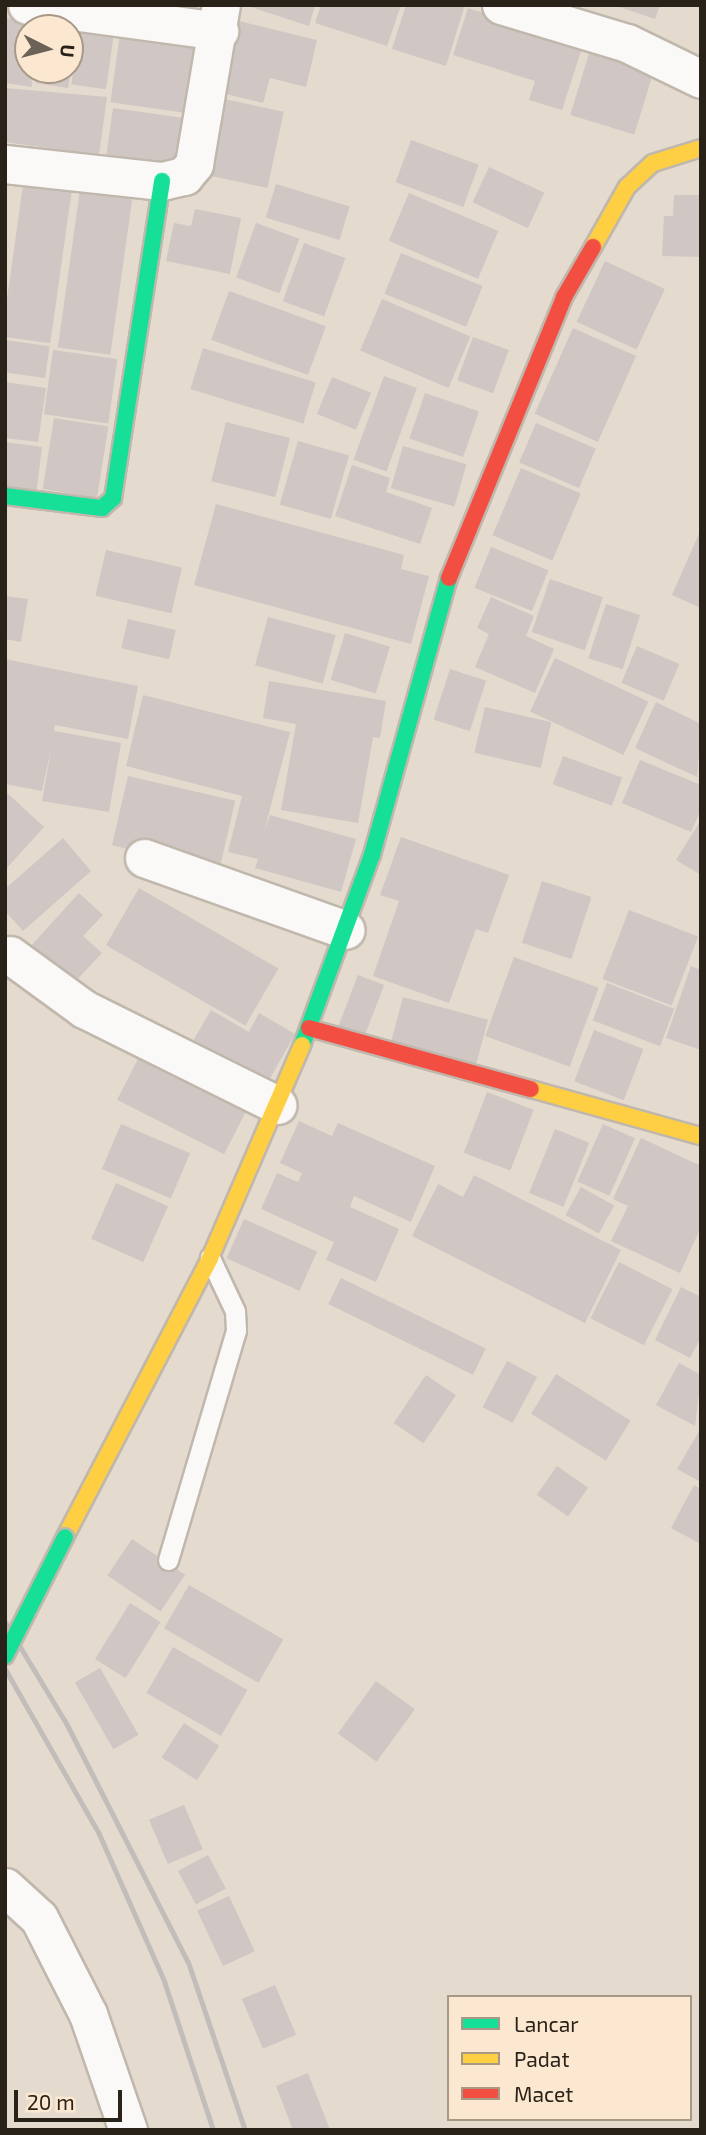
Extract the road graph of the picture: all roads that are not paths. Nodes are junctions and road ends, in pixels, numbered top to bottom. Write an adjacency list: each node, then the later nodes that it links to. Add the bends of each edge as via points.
1 (501, 5): 4 (street, via 627,43)
2 (50, 7): 3 (street)
3 (220, 18): 7 (street, via 194,164 184,176)
4 (701, 79)
5 (701, 148): 10 (street, via 653,163 628,187 559,309 450,576)
6 (5, 164): 7 (street)
7 (162, 181): 8 (street, via 113,498 102,508)
8 (5, 496)
9 (144, 858): 10 (street)
10 (346, 930): 12 (street)
11 (10, 955): 13 (street, via 84,1009)
12 (309, 1028): 13 (street); 14 (street)
13 (277, 1105): 15 (street)
14 (701, 1136)
15 (210, 1258): 16 (lane, via 235,1311 236,1330); 17 (street, bridge)
16 (168, 1560)
17 (5, 1656)
18 (5, 1887): 19 (street, via 38,1918 88,2014)
19 (128, 2130)

